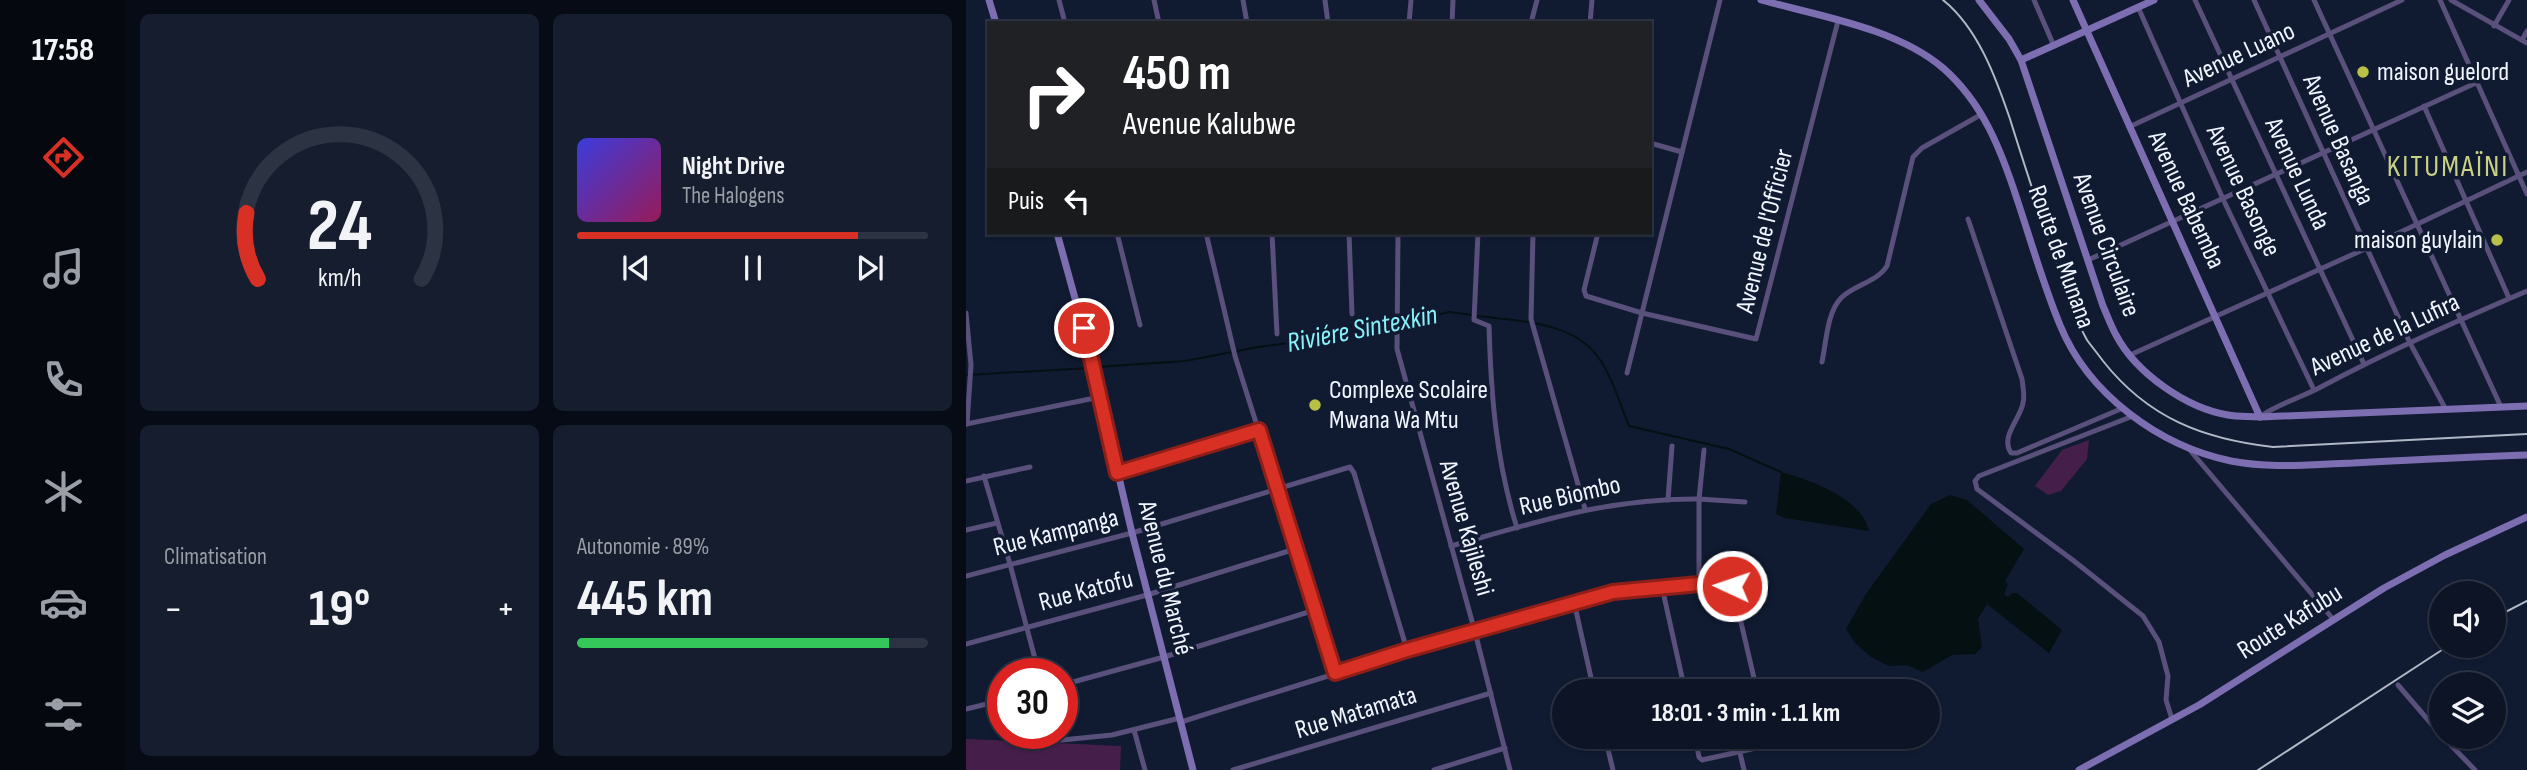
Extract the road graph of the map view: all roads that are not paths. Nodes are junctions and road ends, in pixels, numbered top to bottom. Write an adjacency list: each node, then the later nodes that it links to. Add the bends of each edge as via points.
1 (989, 0): 25 (street)
2 (1059, 0): 26 (street)
3 (1154, 0): 27 (street)
4 (1243, 0): 28 (street)
5 (1325, 0): 29 (street)
6 (1411, 0): 30 (street)
7 (1452, 0): 31 (street)
8 (1537, 0): 32 (street)
9 (1592, 0): 33 (street)
10 (1720, 0): 50 (street)
11 (1761, 0): 24 (street, Route de Munana)
12 (1979, 0): 41 (street, Avenue Circulaire)
13 (2034, 0): 39 (street)
14 (2073, 0): 35 (street, Avenue Babemba)
15 (2154, 0): 23 (street)
16 (2195, 0): 42 (street, Avenue Lunda)
17 (2254, 0): 40 (street, Avenue Basanga)
18 (2315, 0): 37 (street)
19 (2402, 0): 37 (street, Avenue Luano)
20 (2440, 0): 43 (street)
21 (2451, 0): 34 (street)
22 (2509, 0): 34 (street)
23 (2138, 7): 35 (street); 44 (street, Avenue Basonge)
24 (1838, 20): 46 (street, Route de Munana, via 1915,48 1962,86); 77 (street, Avenue de l'Officier, via 1758,337 1753,340)
25 (995, 21)
26 (1064, 21)
27 (1159, 21)
28 (1247, 21)
29 (1328, 21)
30 (1409, 21)
31 (1452, 21)
32 (1532, 21)
33 (1590, 21)
34 (2494, 26): 38 (street)
35 (2087, 31): 39 (street); 47 (street, Avenue Babemba)
36 (2527, 31): 38 (street)
37 (2329, 35): 40 (street, Avenue Luano); 48 (street)
38 (2524, 42)
39 (2054, 46): 41 (street)
40 (2279, 56): 42 (street, Avenue Luano); 51 (street, Avenue Basanga)
41 (2021, 60): 71 (street, Avenue Circulaire)
42 (2231, 79): 44 (street, Avenue Luano); 53 (street, Avenue Lunda)
43 (2478, 82): 45 (street); 54 (street)
44 (2181, 102): 47 (street, Avenue Luano); 56 (street, Avenue Basonge)
45 (2424, 106): 48 (street); 57 (street)
46 (1982, 114): 85 (street, via 1913,157 1886,266 1837,302); 92 (street, Route de Munana, via 2008,172 2060,326 2096,381)
47 (2129, 127): 59 (street, Avenue Babemba)
48 (2374, 130): 51 (street); 60 (street)
49 (1652, 144): 50 (street)
50 (1682, 152): 77 (street)
51 (2323, 153): 53 (street); 70 (street, Avenue Basanga)
52 (2527, 173): 54 (street)
53 (2276, 176): 56 (street); 72 (street, Avenue Lunda)
54 (2519, 176): 55 (street); 57 (street)
55 (2527, 194)
56 (2223, 200): 59 (street); 74 (street, Avenue Basonge)
57 (2467, 202): 60 (street); 75 (street)
58 (1968, 219): 92 (street, via 2022,379 2023,405 2009,434 2011,453)
59 (2173, 222): 71 (street); 79 (street, Avenue Babemba)
60 (2417, 225): 70 (street); 80 (street)
61 (1058, 235): 89 (street, Avenue du Marché)
62 (1118, 235): 81 (street)
63 (1206, 235): 97 (street, via 1235,356)
64 (1272, 235): 82 (street)
65 (1349, 235): 78 (street)
66 (1398, 235): 116 (street, Avenue Kajileshi, via 1397,349)
67 (1478, 235): 113 (street, via 1474,320 1489,326 1494,426)
68 (1532, 235): 110 (street, via 1531,319)
69 (1598, 235): 77 (street, Avenue de l'Officier, via 1584,294)
70 (2367, 248): 72 (street); 83 (street, Avenue Basanga)
71 (2088, 260): 84 (street, Avenue Circulaire, via 2116,336)
72 (2320, 270): 74 (street); 86 (street, Avenue Lunda)
73 (2527, 290): 75 (street, Avenue de la Lufira)
74 (2269, 292): 79 (street); 88 (street, Avenue Basonge)
75 (2509, 298): 80 (street, Avenue de la Lufira)
76 (966, 313): 96 (street, via 971,358)
77 (1642, 313): 87 (street)
78 (1352, 314)
79 (2216, 316): 84 (street); 95 (street, Avenue Babemba)
80 (2461, 320): 83 (street, Avenue de la Lufira); 91 (street)
81 (1140, 325)
82 (1277, 334)
83 (2410, 343): 86 (street, Avenue de la Lufira); 93 (street, Avenue Basanga)
84 (2130, 355): 95 (street, Avenue Circulaire, via 2186,401 2228,415)
85 (1822, 362)
86 (2364, 364): 88 (street, Avenue de la Lufira)
87 (1627, 373)
88 (2314, 390): 95 (street, Avenue de la Lufira)
89 (1100, 397): 96 (street); 103 (street, Avenue du Marché)
90 (2527, 406): 91 (street, Avenue Circulaire)
91 (2501, 407): 93 (street, Avenue Circulaire)
92 (2123, 408): 94 (street, Route de Munana)
93 (2445, 408): 95 (street, Avenue Circulaire)
94 (2133, 416): 99 (street, Route de Munana); 141 (street, via 1975,481 1977,489 2143,616 2159,642)
95 (2260, 417)
96 (966, 424)
97 (1259, 430): 103 (street); 106 (street)
98 (1672, 446): 108 (street)
99 (2187, 447): 101 (street, Route de Munana, via 2230,461 2269,465); 125 (street)
100 (1704, 450): 107 (street)
101 (2527, 455)
102 (1030, 467): 104 (street)
103 (1117, 473): 115 (street, Avenue du Marché)
104 (984, 476): 105 (street); 112 (street)
105 (966, 481)
106 (1276, 489): 115 (street, Rue Kampanga); 117 (street); 129 (street, Rue Kampanga, via 1348,467 1353,473)
107 (1699, 499): 108 (street, Rue Biombo); 109 (street, Rue Biombo); 120 (street)
108 (1668, 500): 110 (street, Rue Biombo)
109 (1745, 502)
110 (1585, 509): 113 (street, Rue Biombo)
111 (2527, 517): 125 (street, Route Kafubu, via 2445,555)
112 (997, 523): 114 (street); 118 (street)
113 (1517, 528): 116 (street, Rue Biombo)
114 (966, 530)
115 (1132, 533): 118 (street, Rue Kampanga); 122 (street, Avenue du Marché)
116 (1451, 546): 127 (street, Avenue Kajileshi)
117 (1295, 548): 122 (street, Rue Katofu); 124 (street)
118 (1010, 564): 119 (street, Rue Kampanga); 126 (street)
119 (966, 576)
120 (1699, 584): 121 (street); 135 (street, via 1728,584 1735,591)
121 (1662, 587): 123 (street); 134 (street)
122 (1147, 596): 126 (street, Rue Katofu); 130 (street, Avenue du Marché)
123 (1574, 602): 127 (street); 133 (street)
124 (1315, 610): 130 (street); 132 (street)
125 (2333, 619): 141 (street, Route Kafubu)
126 (1026, 627): 128 (street, Rue Katofu); 131 (street)
127 (1475, 632): 129 (street); 138 (street, Avenue Kajileshi)
128 (966, 644)
129 (1407, 650): 132 (street)
130 (1164, 657): 136 (street); 142 (street, Avenue du Marché)
131 (1035, 658)
132 (1335, 673): 142 (street)
133 (1591, 679)
134 (1682, 679)
135 (1754, 679)
136 (1078, 681)
137 (2398, 685): 143 (street)
138 (1491, 693): 146 (street, Avenue Kajileshi); 154 (street, Rue Matamata)
139 (987, 704): 140 (street)
140 (966, 709)
141 (2172, 719): 159 (street, Route Kafubu)
142 (1180, 720): 144 (street); 153 (street, Avenue du Marché)
143 (2429, 721)
144 (1134, 730): 145 (street); 152 (street)
145 (1078, 738)
146 (1505, 748): 155 (street); 156 (street, Avenue Kajileshi)
147 (1608, 749): 157 (street)
148 (1698, 749): 151 (street, via 1701,760)
149 (1753, 749): 151 (street)
150 (2455, 749): 160 (street)
151 (1740, 753): 158 (street)
152 (1145, 770)
153 (1194, 770)
154 (1233, 770)
155 (1434, 770)
156 (1510, 770)
157 (1613, 770)
158 (1744, 770)
159 (2079, 770)
160 (2475, 770)

